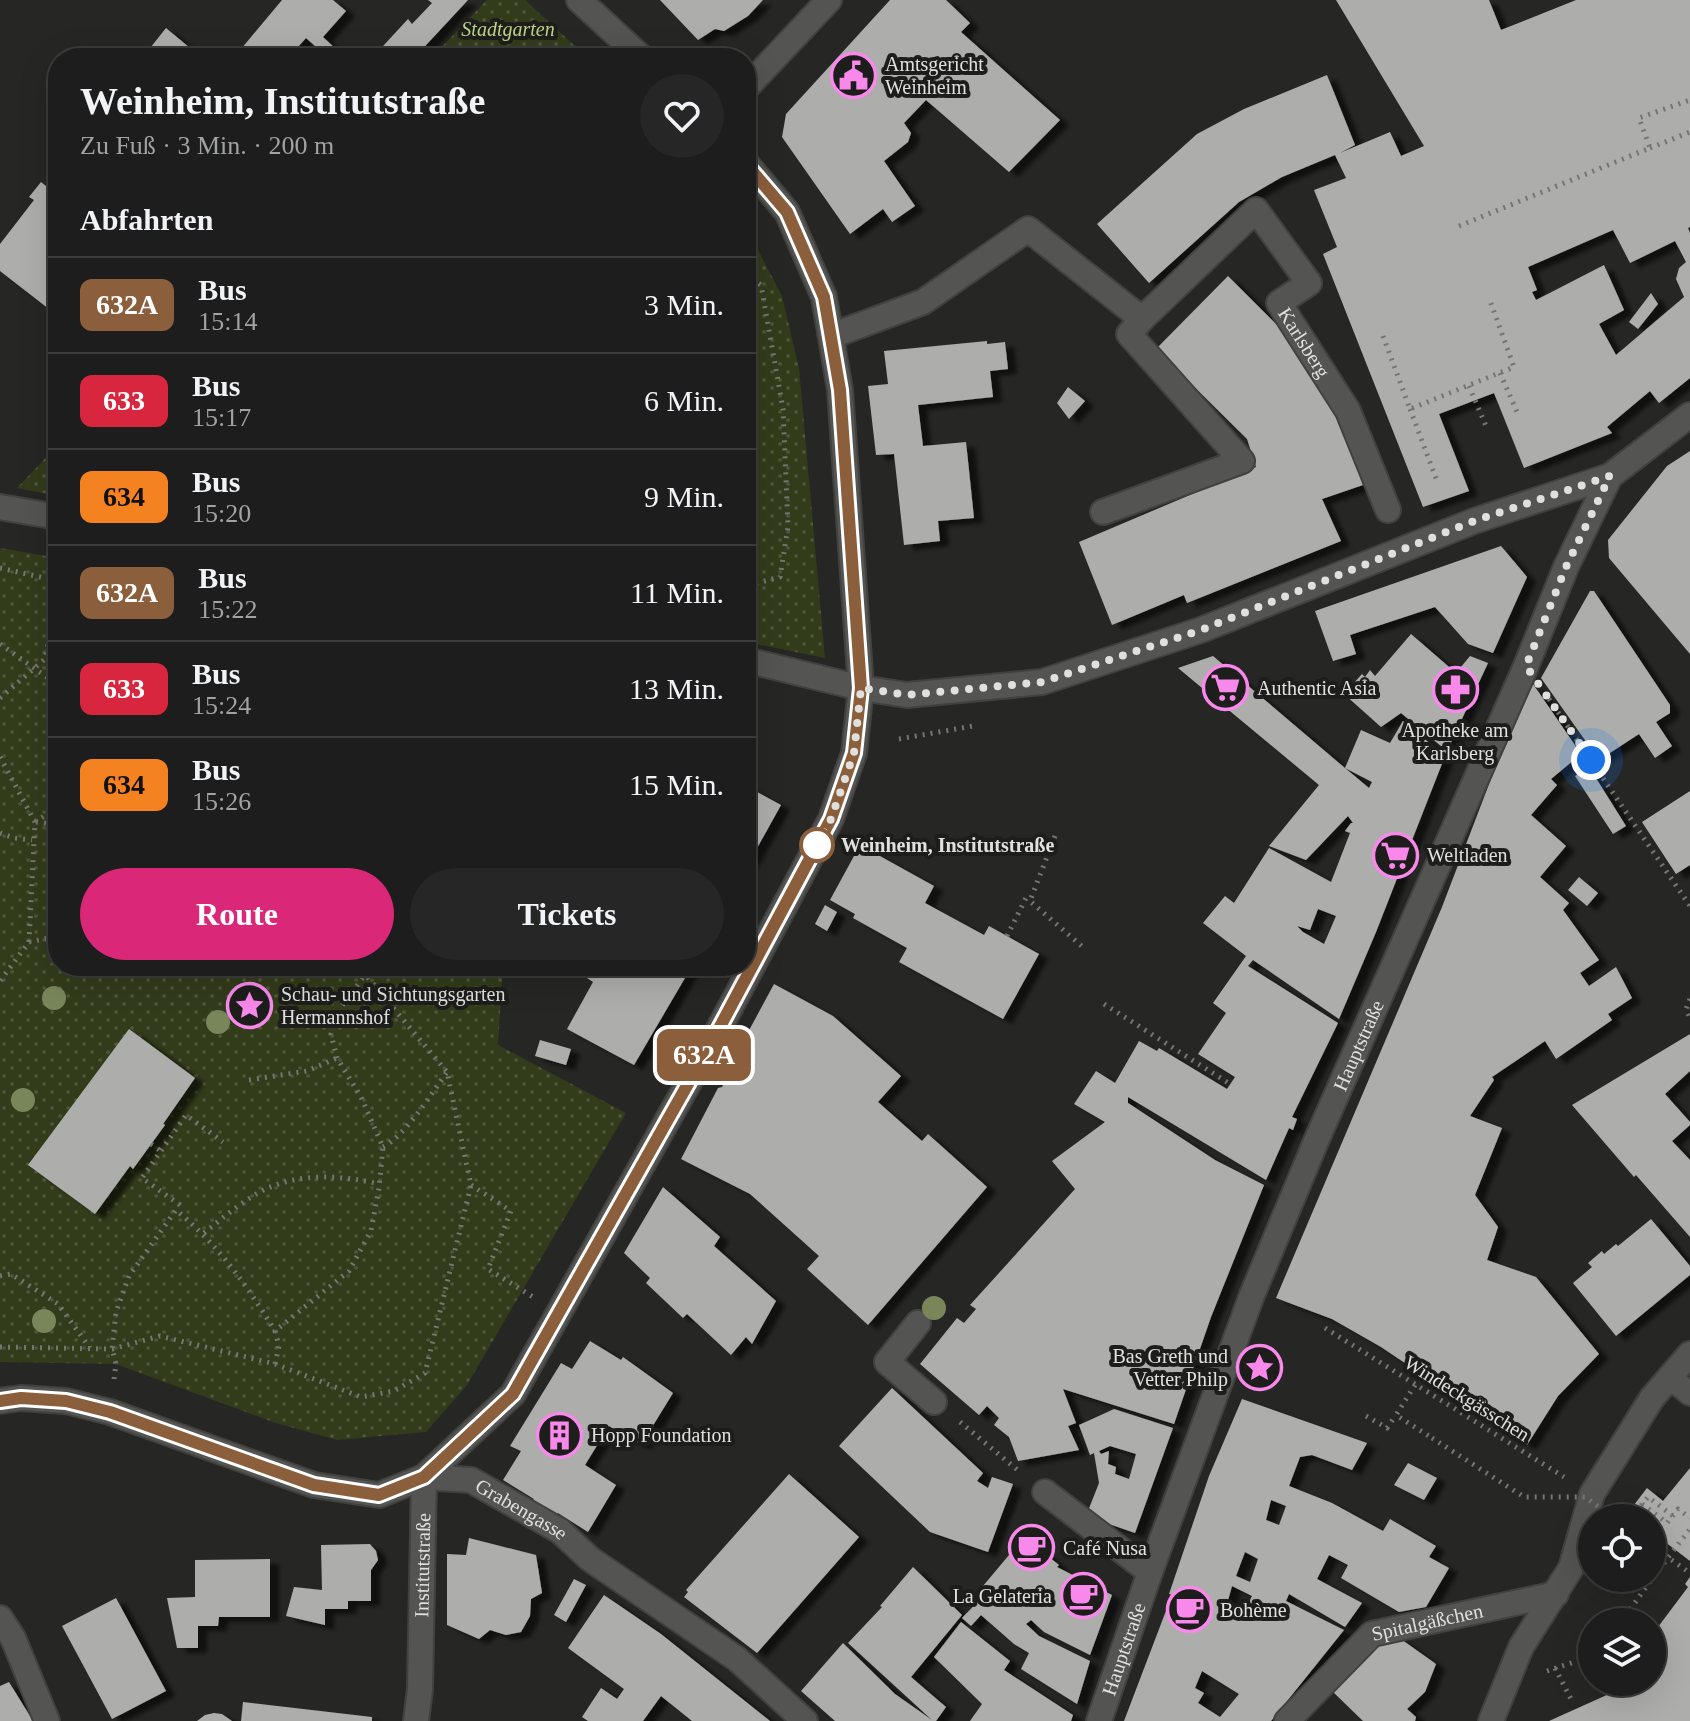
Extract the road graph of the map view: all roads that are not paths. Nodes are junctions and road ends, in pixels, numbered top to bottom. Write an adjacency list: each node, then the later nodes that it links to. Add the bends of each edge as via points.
1 (579, 0): 3 (street)
2 (829, 0): 4 (street)
3 (631, 48)
4 (756, 77)
5 (756, 175): 7 (street, via 787,212 824,297)
6 (1142, 319): 7 (street, via 1028,229 923,302); 11 (street, Karlsberg, via 1256,210 1309,283 1279,303 1348,411); 12 (street, via 1129,334 1242,461)
7 (831, 336): 15 (street, via 840,390)
8 (1690, 415): 9 (street, Hauptstraße)
9 (1610, 476): 15 (street, via 1474,521 1237,617 1042,682 907,695); 26 (street, Hauptstraße, via 1311,1153 1252,1295)
10 (0, 507): 13 (street)
11 (1388, 510)
12 (1103, 512)
13 (48, 515)
14 (756, 662): 15 (street)
15 (861, 688): 16 (street, via 854,753 831,819)
16 (756, 959)
17 (747, 976): 24 (street, via 513,1394)
18 (918, 1323): 23 (street, via 887,1362)
19 (1690, 1354): 20 (street)
20 (1669, 1377): 21 (lane); 27 (street, via 1586,1490 1571,1568)
21 (1690, 1394)
22 (0, 1401): 24 (street, Grabengasse, via 66,1401 110,1412 314,1485 379,1495)
23 (934, 1402)
24 (424, 1477): 30 (street, Institutstraße); 31 (street, Grabengasse, via 471,1480 560,1531 590,1559 737,1659)
25 (1045, 1492): 26 (street)
26 (1150, 1572): 32 (street, Hauptstraße)
27 (1556, 1594): 33 (street, Spitalgäßchen, via 1372,1634); 34 (street, via 1521,1647)
28 (0, 1618): 29 (street)
29 (47, 1721)
30 (416, 1721)
31 (805, 1721)
32 (1099, 1721)
33 (1287, 1721)
34 (1491, 1721)

